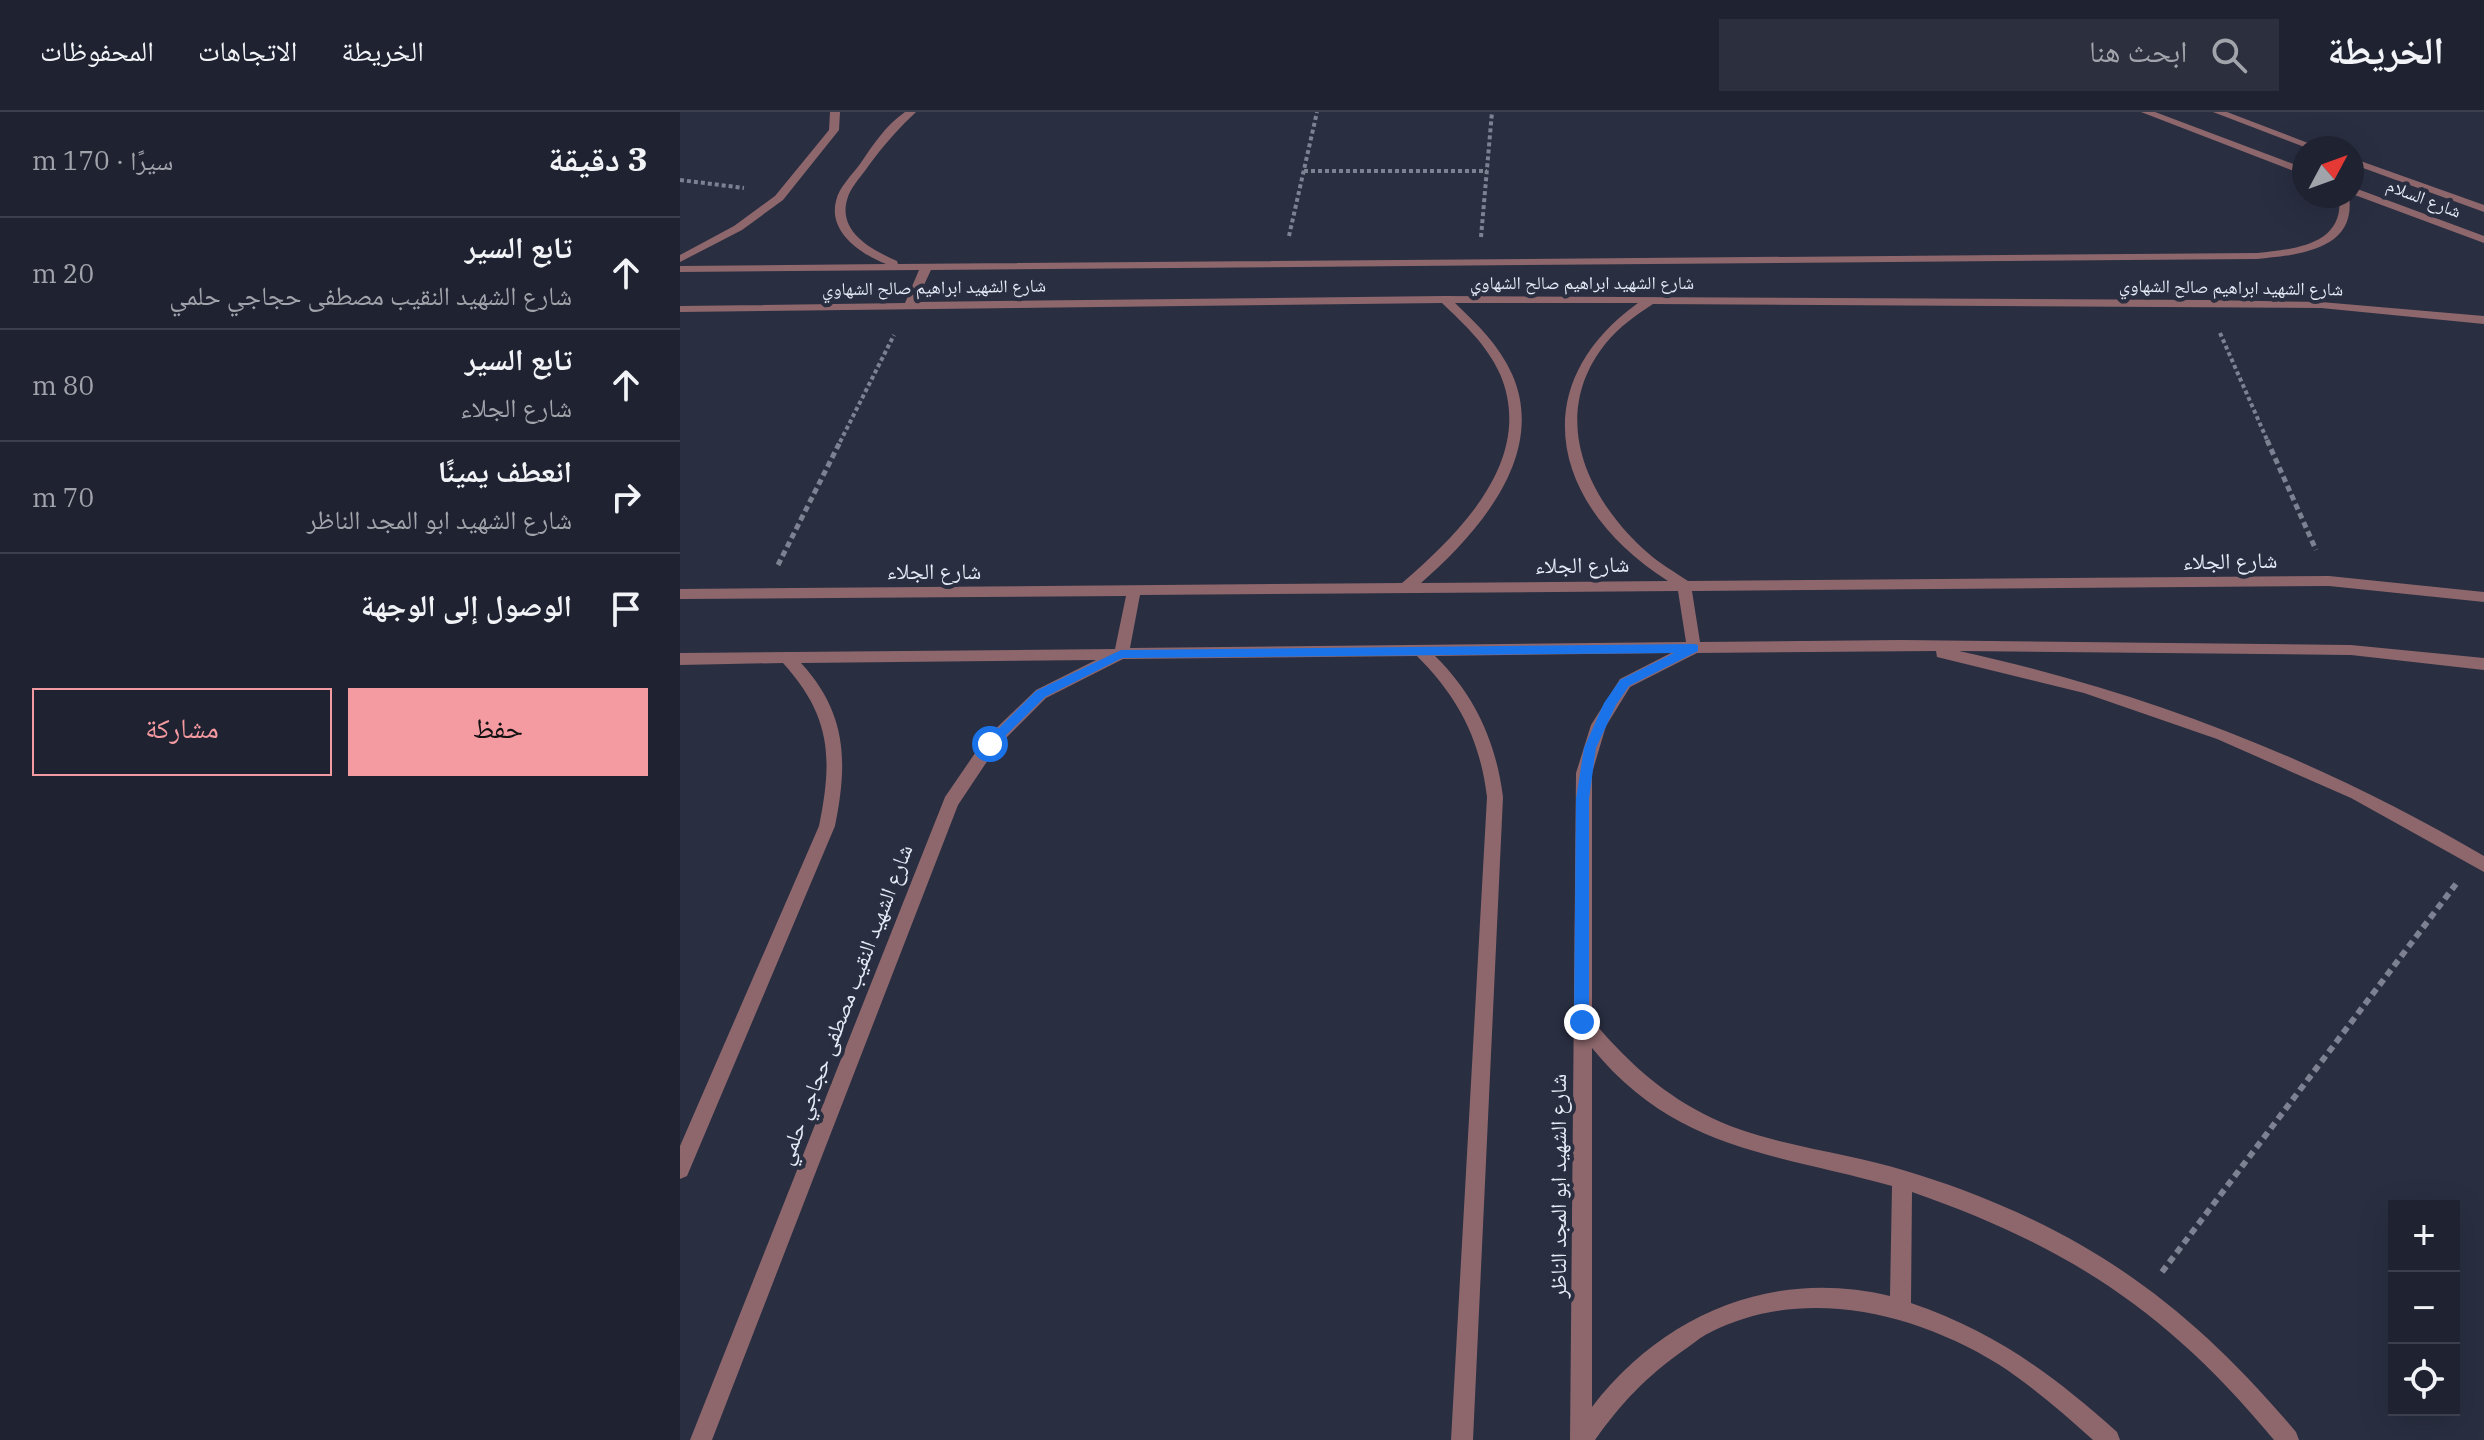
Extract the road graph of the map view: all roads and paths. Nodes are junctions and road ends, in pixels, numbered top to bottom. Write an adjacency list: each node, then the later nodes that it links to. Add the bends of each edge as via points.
1 (835, 112): 14 (street, via 834,130)
2 (911, 112): 21 (street, via 885,134 841,200 844,224 859,246)
3 (1317, 112): 10 (path)
4 (1492, 112): 11 (path)
5 (2146, 112): 9 (street)
6 (2218, 112): 7 (street)
7 (2292, 139)
8 (2364, 165): 16 (street, شارع السلام)
9 (2292, 167)
10 (1304, 171): 11 (path); 20 (path)
11 (1487, 171): 19 (path)
12 (680, 180): 14 (path, via 732,185)
13 (2364, 195): 17 (street, شارع السلام)
14 (779, 198): 18 (street, via 738,228)
15 (2345, 208): 19 (street, شارع الشهيد ابراهيم صالح الشهاوي, via 2341,228 2328,239 2271,255)
16 (2484, 209)
17 (2484, 240)
18 (680, 259)
19 (1478, 262): 20 (street, شارع الشهيد ابراهيم صالح الشهاوي)
20 (1283, 263): 22 (street, شارع الشهيد ابراهيم صالح الشهاوي)
21 (903, 266): 22 (street, شارع الشهيد ابراهيم صالح الشهاوي); 23 (street, شارع الشهيد ابراهيم صالح الشهاوي)
22 (927, 266): 27 (street)
23 (680, 269)
24 (1445, 299): 25 (street, شارع الشهيد ابراهيم صالح الشهاوي); 27 (street, شارع الشهيد ابراهيم صالح الشهاوي); 32 (street, via 1470,320 1505,370 1514,430 1509,462 1473,527)
25 (1650, 300): 26 (street, شارع الشهيد ابراهيم صالح الشهاوي); 31 (street, via 1598,344 1581,370 1571,399 1569,430 1589,495 1612,527 1644,558)
26 (2206, 303): 29 (street, شارع الشهيد ابراهيم صالح الشهاوي, via 2321,305); 30 (path)
27 (909, 306): 28 (street, شارع الشهيد ابراهيم صالح الشهاوي); 34 (path)
28 (680, 309)
29 (2484, 320)
30 (2329, 581): 31 (street, شارع الجلاء); 36 (street, شارع الجلاء)
31 (1684, 585): 32 (street, شارع الجلاء); 38 (street)
32 (1406, 588): 33 (street, شارع الجلاء)
33 (1134, 590): 34 (street, شارع الجلاء); 40 (street)
34 (763, 593): 35 (street, شارع الجلاء)
35 (680, 594)
36 (2483, 600)
37 (1901, 645): 38 (street); 43 (street, via 2351,650); 44 (street, via 2023,671 2179,718 2374,803)
38 (1694, 648): 39 (street); 45 (street, شارع الشهيد ابو المجد الناظر, via 1625,683 1590,748 1582,799)
39 (1421, 651): 40 (street); 51 (street, via 1454,685 1479,726 1495,797)
40 (1121, 654): 41 (street); 50 (street, شارع الشهيد النقيب مصطفى حجاجي حلمي, via 1041,694 990,744 951,802)
41 (787, 658): 42 (street); 46 (street, via 819,694 829,716 835,740 835,795 827,826)
42 (680, 659)
43 (2484, 664)
44 (2479, 862): 48 (path)
45 (1582, 1022): 47 (street, via 1621,1068 1686,1117 1732,1138); 52 (street, شارع الشهيد ابو المجد الناظر)
46 (680, 1169)
47 (1902, 1179): 48 (street, via 2024,1224 2085,1255); 49 (street)
48 (2145, 1295): 54 (street, via 2227,1368)
49 (1900, 1307): 52 (street, via 1817,1297 1766,1303 1722,1317 1644,1365); 53 (street, via 1976,1338 2073,1406)
50 (701, 1440)
51 (1462, 1440)
52 (1581, 1440)
53 (2109, 1440)
54 (2288, 1440)

